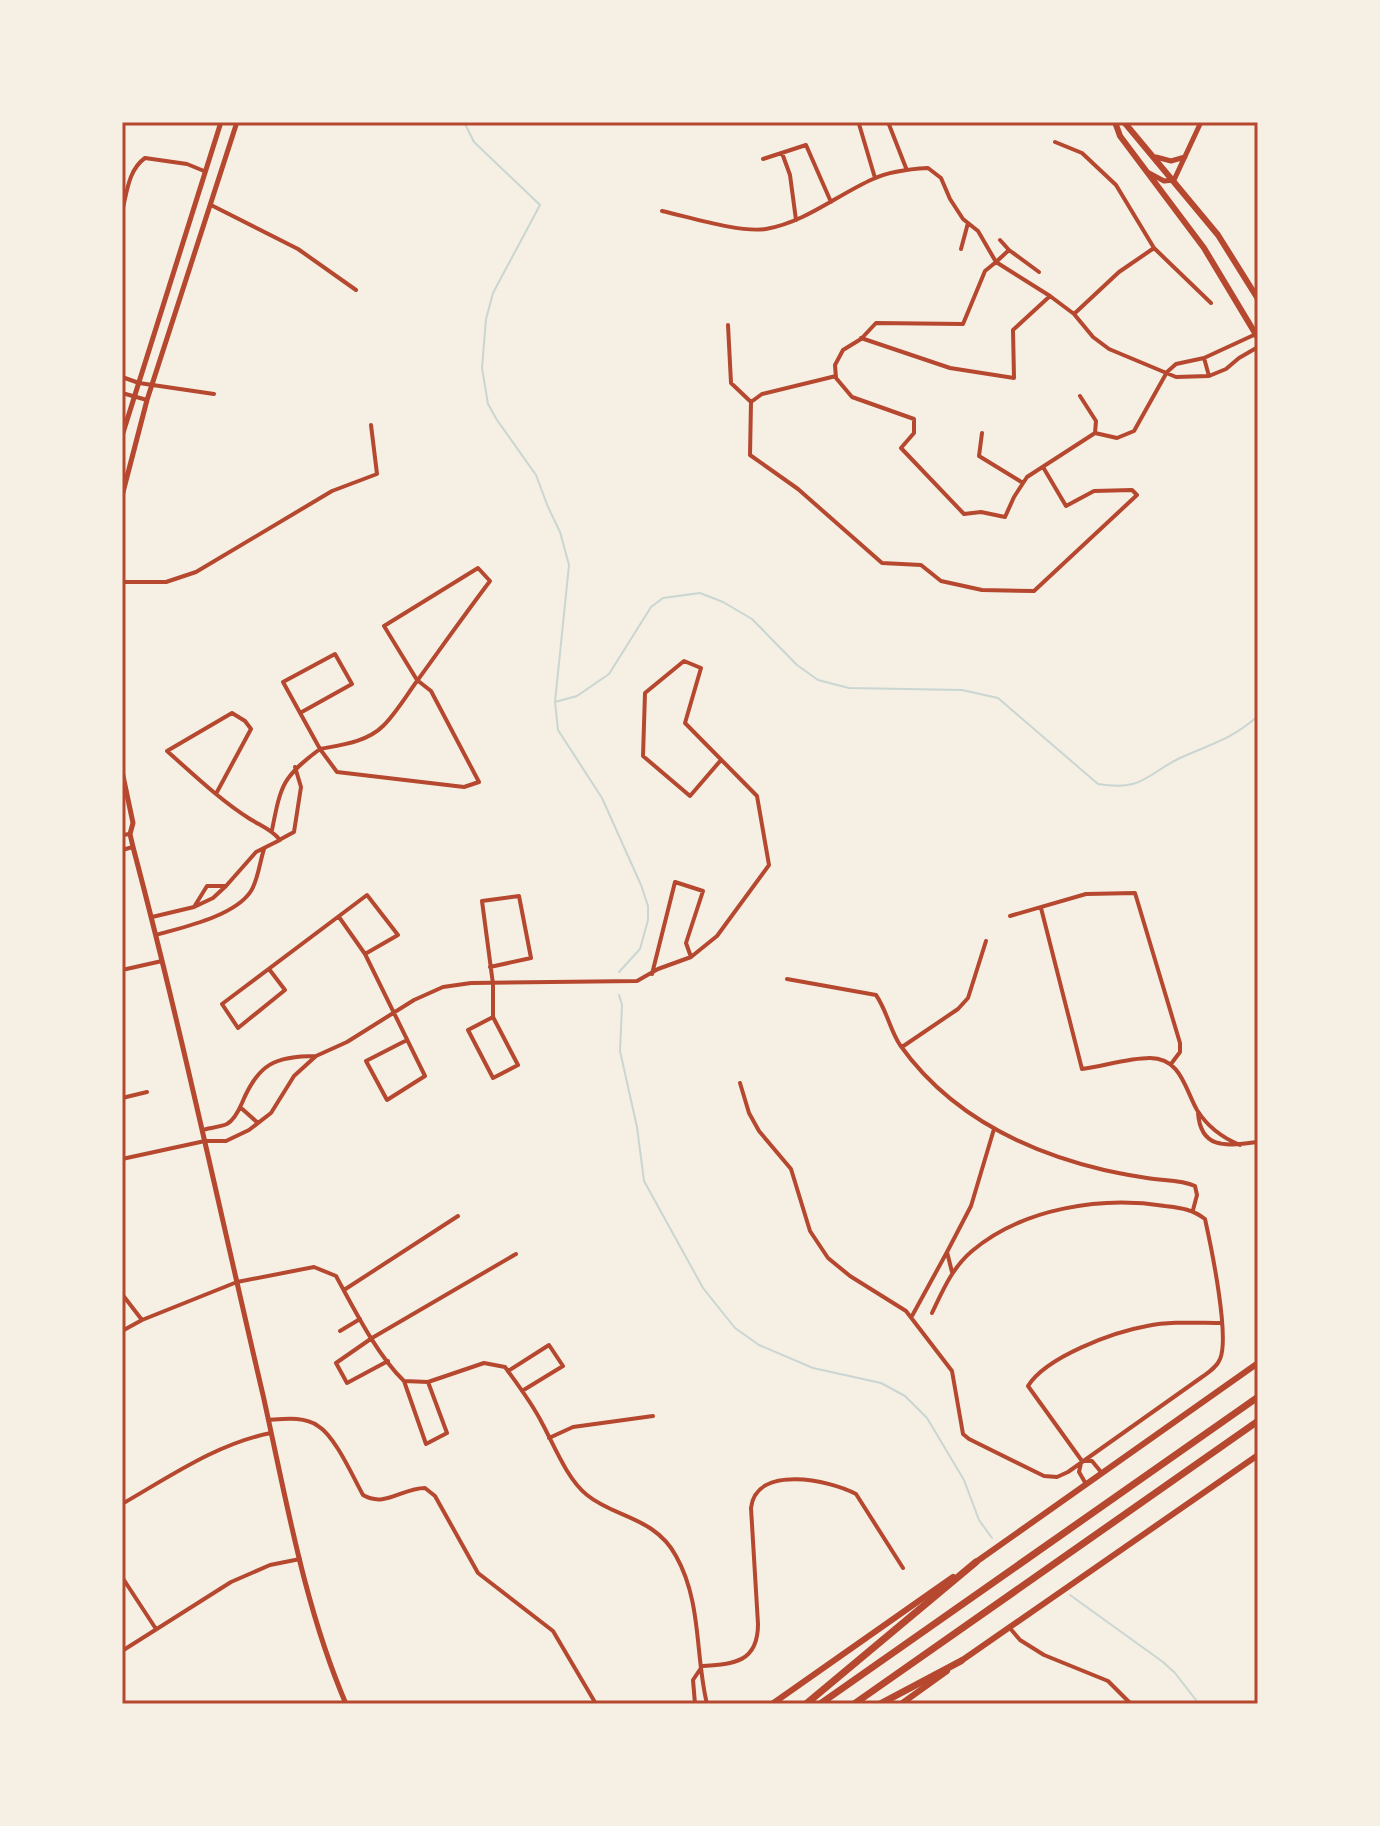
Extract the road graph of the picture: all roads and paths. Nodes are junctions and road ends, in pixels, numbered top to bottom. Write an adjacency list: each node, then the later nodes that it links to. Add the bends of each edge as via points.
1 (221, 122): 14 (street)
2 (237, 122): 19 (street)
3 (863, 122): 16 (street, via 859,124)
4 (888, 122): 13 (street)
5 (1115, 122): 15 (main road)
6 (1124, 122): 10 (main road)
7 (1201, 122): 11 (street)
8 (1055, 142): 25 (street, via 1082,153 1116,185)
9 (782, 153): 12 (street); 18 (street, via 806,145); 22 (street)
10 (1156, 157): 11 (street); 17 (main road)
11 (1186, 157): 17 (street)
12 (763, 159)
13 (907, 169): 16 (street); 23 (street, via 928,168 941,178)
14 (204, 171): 21 (street, via 145,158 132,171); 44 (street)
15 (1149, 173): 17 (street); 36 (main road, via 1204,248)
16 (875, 178): 18 (street)
17 (1174, 180): 32 (main road, via 1218,235)
18 (831, 202): 22 (street)
19 (211, 205): 30 (street, via 298,249); 45 (street)
20 (662, 211): 22 (street, via 763,229)
21 (122, 212)
22 (796, 220)
23 (968, 223): 26 (street); 28 (street)
24 (1000, 240): 27 (street)
25 (1154, 248): 33 (street); 34 (street)
26 (961, 249)
27 (1009, 250): 28 (street); 29 (street)
28 (996, 262): 31 (street); 37 (street, via 985,271 963,324 876,323)
29 (1039, 272)
30 (356, 290)
31 (1050, 296): 34 (street); 37 (street, via 1013,330 1014,378 950,368)
32 (1258, 299)
33 (1211, 303)
34 (1074, 314): 40 (street, via 1109,349)
35 (728, 325): 51 (street, via 731,383)
36 (1257, 335): 39 (street)
37 (861, 338): 41 (street, via 843,350)
38 (1258, 347): 42 (street)
39 (1204, 358): 40 (street, via 1176,364); 42 (street)
40 (1167, 372): 42 (street, via 1176,377); 54 (street, via 1134,431 1117,438)
41 (836, 376): 51 (street, via 762,394); 57 (street, via 852,397 914,419 914,433 901,448 964,514 1005,517)
42 (1209, 376)
43 (122, 377): 44 (street)
44 (139, 383): 45 (street); 49 (street)
45 (152, 384): 47 (street); 50 (street)
46 (122, 393): 49 (street)
47 (214, 394)
48 (1080, 396): 54 (street, via 1096,421)
49 (134, 397): 50 (street); 55 (street)
50 (147, 400): 58 (street)
51 (751, 402): 56 (street, via 750,455 798,489 882,563 921,565 941,581 982,590 1034,591 1137,495 1132,490 1094,491 1066,506)
52 (371, 425): 59 (street, via 377,474 332,491 196,572 166,582)
53 (982, 433): 57 (street, via 979,456)
54 (1095, 433): 56 (street)
55 (122, 436)
56 (1043, 467): 57 (street)
57 (1023, 483)
58 (122, 496)
59 (122, 582)
60 (417, 680): 60 (street, via 490,581 478,568 384,626); 62 (street, via 382,727 350,744); 62 (street, via 431,691 479,782 464,787 337,772)
61 (300, 713): 61 (street, via 283,682 335,654 352,684); 62 (street)
62 (320, 749): 64 (street)
63 (721, 760): 63 (street, via 685,723 701,668 684,661 645,693 643,756 690,796); 84 (street, via 757,796 769,865 717,936)
64 (295, 767): 68 (street, via 281,786); 71 (street, via 301,787 294,832)
65 (122, 771): 69 (street, via 133,823)
66 (217, 792): 66 (street, via 167,751 232,713 251,729); 68 (street)
67 (122, 827): 69 (street)
68 (272, 830): 71 (street)
69 (130, 834): 70 (street); 73 (street)
70 (122, 835)
71 (280, 840): 72 (street)
72 (264, 846): 75 (street); 81 (street, via 252,889 239,904)
73 (133, 847): 74 (street); 79 (street)
74 (122, 850)
75 (226, 886): 76 (street); 76 (street, via 207,886)
76 (194, 907): 79 (street)
77 (1041, 908): 78 (street); 97 (street, via 1082,1069 1152,1058); 97 (street, via 1086,894 1135,893 1180,1043)
78 (1010, 916)
79 (152, 917): 81 (street)
80 (339, 917): 83 (street); 83 (street, via 367,895 398,935); 87 (street)
81 (156, 935): 85 (street)
82 (986, 941): 95 (street, via 968,998)
83 (365, 954): 92 (street)
84 (691, 957): 89 (street); 89 (street, via 686,943 703,891 675,882)
85 (162, 961): 88 (street); 105 (street)
86 (490, 967): 86 (street, via 531,958 519,896 482,901); 91 (street)
87 (269, 969): 87 (street, via 285,990 238,1028 222,1004)
88 (122, 970)
89 (652, 974): 91 (street, via 637,981)
90 (787, 979): 95 (street, via 876,995)
91 (493, 984): 92 (street, via 443,987); 93 (street)
92 (392, 1012): 94 (street); 96 (street)
93 (493, 1017): 93 (street, via 468,1030 493,1078 518,1065)
94 (407, 1040): 94 (street, via 425,1076 387,1100 366,1061)
95 (902, 1047): 104 (street, via 938,1090)
96 (316, 1056): 101 (street, via 274,1061 257,1073); 103 (street)
97 (1170, 1065): 102 (street, via 1183,1076)
98 (740, 1083): 119 (street, via 759,1131 791,1169 810,1231 828,1258)
99 (147, 1092): 100 (street)
100 (122, 1098)
101 (240, 1107): 103 (street); 105 (street, via 228,1124)
102 (1198, 1111): 108 (street, via 1222,1137); 108 (street, via 1199,1126 1208,1138 1223,1146)
103 (258, 1123): 106 (street, via 226,1141)
104 (994, 1129): 110 (street, via 1032,1149 1103,1170 1186,1182 1195,1186); 112 (street, via 971,1206)
105 (202, 1130): 106 (street)
106 (205, 1141): 109 (street); 115 (street)
107 (1258, 1142): 108 (street)
108 (1240, 1145)
109 (122, 1159)
110 (1193, 1210): 114 (street, via 1138,1201 1049,1214 996,1233); 122 (street, via 1205,1219)
111 (458, 1216): 116 (street)
112 (947, 1252): 114 (street); 119 (street)
113 (516, 1254): 125 (street)
114 (952, 1272): 118 (street)
115 (237, 1282): 116 (street, via 314,1267 336,1276); 121 (street); 134 (street)
116 (344, 1290): 120 (street)
117 (122, 1294): 121 (street)
118 (932, 1313)
119 (912, 1316): 139 (street, via 952,1371 961,1427 969,1439 1044,1476 1057,1477)
120 (360, 1319): 124 (street); 125 (street)
121 (142, 1320): 123 (street)
122 (1222, 1323): 139 (street, via 1223,1350 1217,1365); 139 (street, via 1146,1326 1082,1348 1036,1373 1028,1386)
123 (122, 1331)
124 (340, 1331)
125 (372, 1338): 126 (street); 126 (street, via 336,1363 347,1383)
126 (388, 1361): 129 (street)
127 (1258, 1363): 140 (main road)
128 (508, 1371): 130 (street, via 484,1363); 131 (street); 131 (street, via 549,1345 563,1366)
129 (404, 1381): 130 (street); 130 (street, via 426,1444 447,1433)
130 (428, 1382)
131 (522, 1391): 137 (street)
132 (1258, 1397): 158 (highway)
133 (653, 1416): 137 (street, via 573,1427)
134 (268, 1420): 136 (street); 153 (street, via 320,1426 371,1500 414,1488 435,1496 478,1573 553,1631)
135 (1258, 1421): 159 (highway)
136 (271, 1433): 142 (street, via 247,1437); 143 (street)
137 (549, 1438): 151 (street, via 586,1495 632,1517 659,1535 676,1555 691,1593)
138 (1258, 1455): 147 (main road)
139 (1082, 1461): 140 (street, via 1092,1461); 141 (street, via 1079,1472)
140 (1103, 1474): 141 (main road)
141 (1087, 1485): 144 (main road)
142 (122, 1504)
143 (301, 1559): 148 (street, via 231,1582); 152 (street)
144 (976, 1562): 156 (main road); 157 (highway)
145 (903, 1568): 151 (street, via 856,1494 798,1478 759,1489 751,1508 757,1640 744,1659)
146 (122, 1577): 148 (street)
147 (1009, 1627): 150 (main road); 162 (street, via 1044,1655 1108,1681)
148 (156, 1629): 149 (street)
149 (122, 1651)
150 (961, 1661): 160 (highway); 161 (main road)
151 (702, 1666): 154 (street, via 693,1680); 155 (street)
152 (346, 1704)
153 (596, 1704)
154 (695, 1704)
155 (707, 1704)
156 (772, 1704)
157 (806, 1704)
158 (820, 1704)
159 (854, 1704)
160 (880, 1704)
161 (901, 1704)
162 (1131, 1704)

